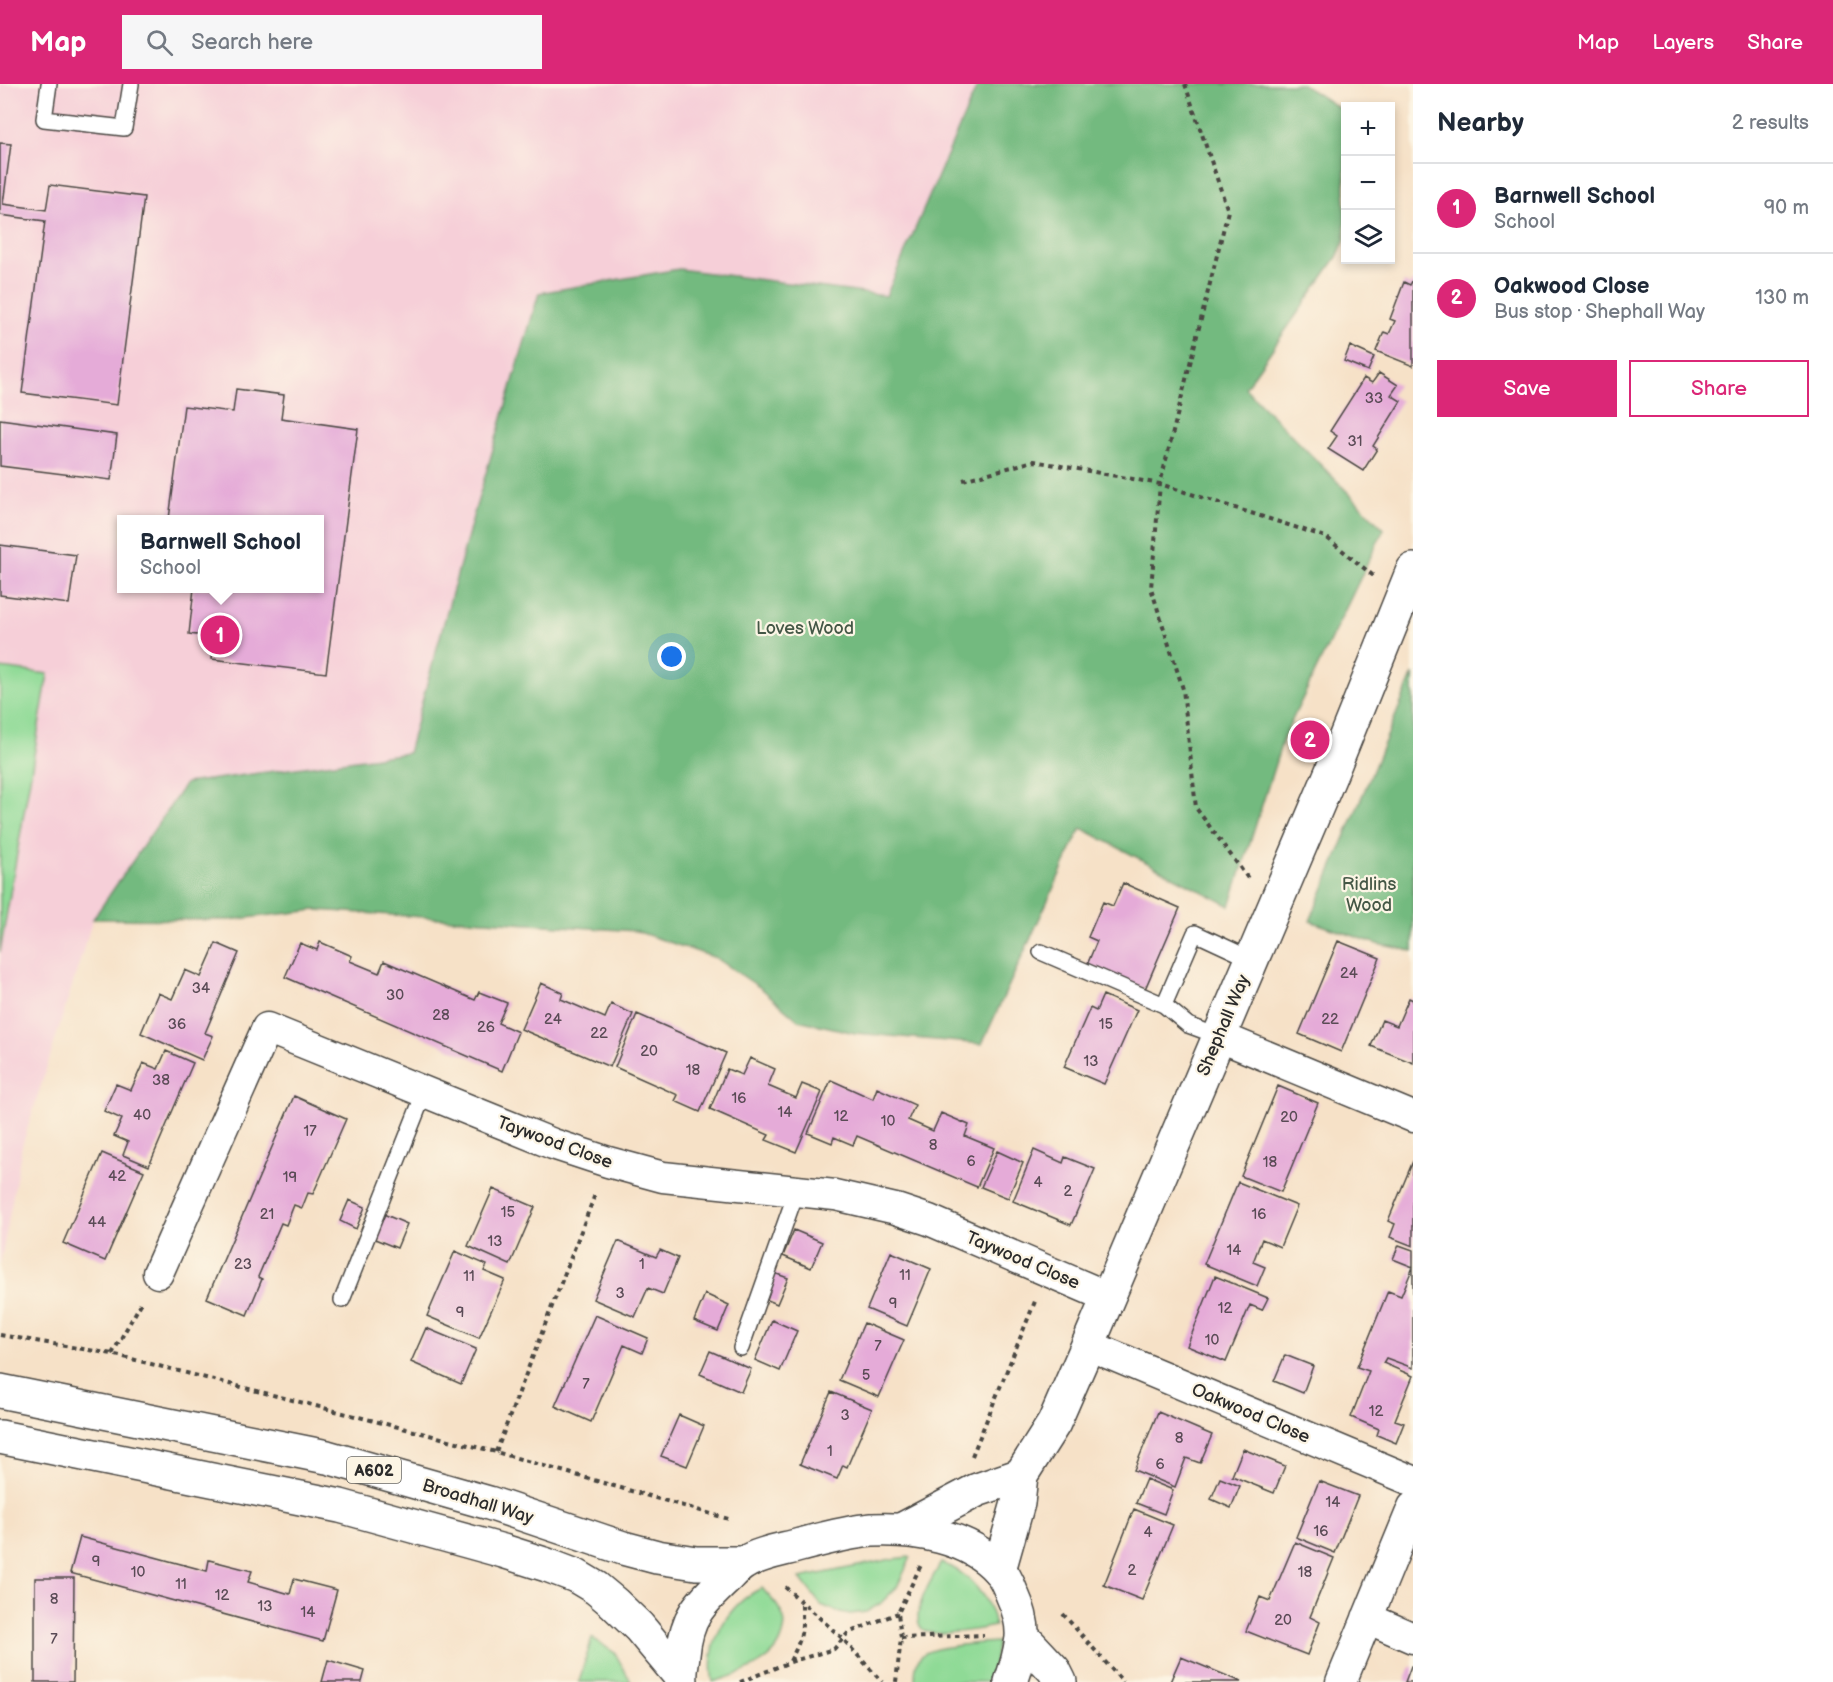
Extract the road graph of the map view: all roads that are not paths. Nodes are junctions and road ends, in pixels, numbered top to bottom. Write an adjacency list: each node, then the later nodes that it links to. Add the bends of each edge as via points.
1 (49, 84): 2 (lane, via 44,119 124,128)
2 (131, 84)
3 (1413, 570): 5 (main road, Shephall Way)
4 (1041, 952): 6 (lane)
5 (1251, 959): 6 (lane, via 1195,933); 7 (main road, Shephall Way)
6 (1164, 1005): 7 (lane, via 1188,1025)
7 (1218, 1036): 9 (street); 12 (main road, Shephall Way)
8 (424, 1091): 10 (street, Taywood Close, via 553,1144 663,1177); 11 (street, Taywood Close, via 267,1028); 13 (lane)
9 (1413, 1117)
10 (797, 1190): 12 (street, Taywood Close, via 897,1209 929,1220); 15 (lane)
11 (158, 1273)
12 (1108, 1297): 14 (main road, Shephall Way)
13 (342, 1300)
14 (1088, 1345): 18 (main road, Shephall Way, via 1054,1423); 19 (street, Oakwood Close)
15 (741, 1348)
16 (0, 1391): 22 (main road, Broadhall Way / A602, via 327,1457 657,1557 696,1563)
17 (0, 1437): 27 (main road, A602, via 340,1506 547,1565 576,1576 614,1602)
18 (1021, 1475): 21 (main road, via 977,1491); 23 (main road, Shephall Way, via 1018,1503)
19 (1413, 1481)
20 (1413, 1508): 24 (street)
21 (901, 1530): 22 (main road, via 870,1530 831,1537); 23 (main road, via 952,1540)
22 (743, 1563): 27 (main road, via 695,1612 687,1630)
23 (999, 1570): 25 (main road, via 1019,1609)
24 (1367, 1618): 26 (street); 30 (street)
25 (1022, 1636): 28 (main road); 29 (main road, via 1054,1670)
26 (1413, 1638)
27 (681, 1679)
28 (1011, 1682)
29 (1060, 1682)
30 (1341, 1682)

